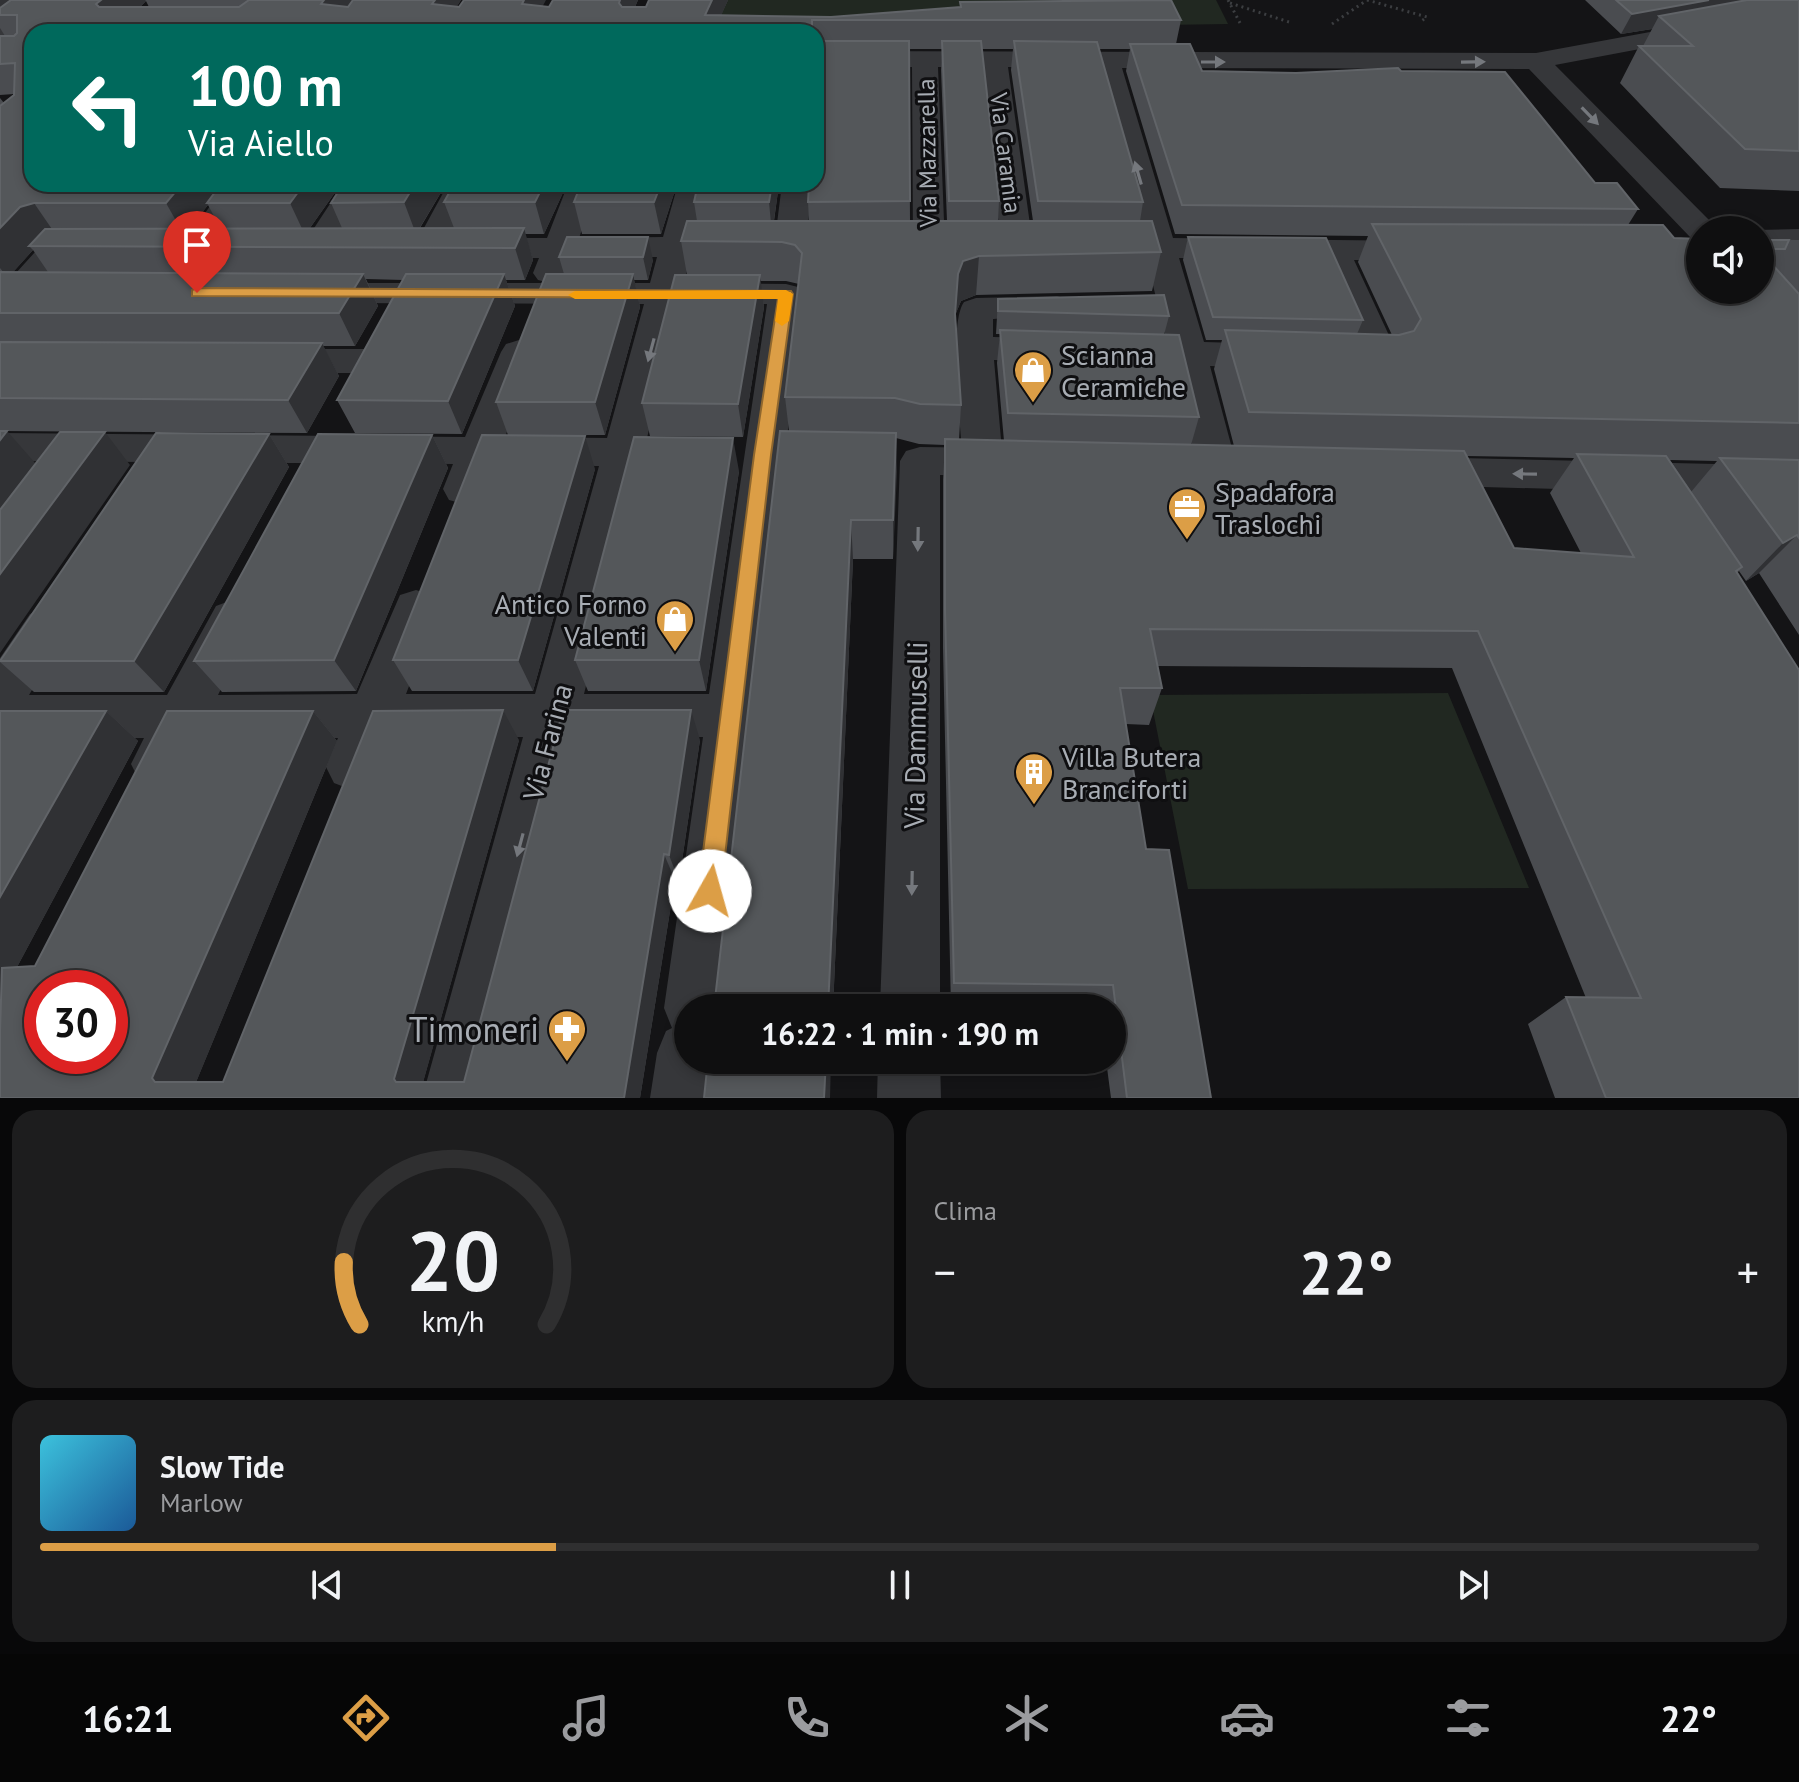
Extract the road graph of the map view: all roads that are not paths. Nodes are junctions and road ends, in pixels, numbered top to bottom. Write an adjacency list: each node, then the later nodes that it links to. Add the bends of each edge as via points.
1 (47, 0): 3 (street)
2 (1795, 2): 7 (street, via 1730,25)
3 (0, 35)
4 (824, 59): 5 (street)
5 (925, 60): 6 (street); 19 (street, Via Mazzarella)
6 (994, 60): 8 (street); 19 (street, Via Caramia)
7 (1536, 61): 8 (street, one-way to 7); 15 (street, one-way to 15)
8 (1107, 62): 23 (street, one-way to 8)
9 (235, 192): 24 (street)
10 (353, 192): 21 (street)
11 (457, 192): 22 (street, via 413,248)
12 (580, 192): 22 (street)
13 (691, 192): 18 (street, Via Farina)
14 (798, 192): 18 (street, via 805,247)
15 (1686, 231)
16 (1774, 239): 17 (street)
17 (1799, 239)
18 (678, 247): 22 (street); 31 (street, Via Farina)
19 (986, 247): 23 (street)
20 (118, 248): 27 (street, via 57,248)
21 (317, 248)
22 (560, 248): 32 (street)
23 (1159, 248): 25 (street); 35 (street, via 1160,304)
24 (195, 249)
25 (1333, 251): 26 (street); 35 (street, via 1382,359)
26 (1460, 251)
27 (9, 291): 28 (street)
28 (64, 292)
29 (281, 293): 30 (street)
30 (405, 294): 32 (street); 37 (street)
31 (666, 294): 32 (street); 42 (street, Via Farina, one-way to 42); 59 (street, via 786,294)
32 (541, 295): 41 (street)
33 (1084, 306): 34 (street, via 976,309)
34 (975, 348): 35 (street); 44 (street)
35 (1188, 354): 46 (street)
36 (231, 361): 37 (street)
37 (346, 406): 39 (street); 41 (street); 52 (street)
38 (0, 447): 40 (street)
39 (167, 448): 40 (street); 51 (street)
40 (74, 449): 50 (street)
41 (480, 450): 42 (street); 54 (street)
42 (625, 451): 43 (street); 63 (street, Via Farina)
43 (686, 453)
44 (983, 462): 45 (street); 67 (street, Via Dammuselli, one-way to 67, via 900,458)
45 (1045, 463)
46 (1217, 467)
47 (1371, 470): 48 (street, one-way to 47)
48 (1649, 477): 49 (street); 53 (street)
49 (1799, 481)
50 (46, 485)
51 (140, 487)
52 (299, 492)
53 (1674, 515)
54 (450, 524)
55 (432, 569): 62 (street)
56 (255, 576): 60 (street)
57 (70, 593): 58 (street)
58 (0, 698)
59 (733, 715): 63 (street); 66 (street)
60 (181, 716): 61 (street); 62 (street); 64 (street)
61 (0, 717)
62 (372, 717): 63 (street); 65 (street)
63 (554, 717): 70 (street, Via Farina, one-way to 70)
64 (138, 801)
65 (338, 805)
66 (696, 994)
67 (910, 994)
68 (685, 1074): 71 (street)
69 (909, 1074): 72 (street)
70 (454, 1098)
71 (682, 1098)
72 (909, 1098)

